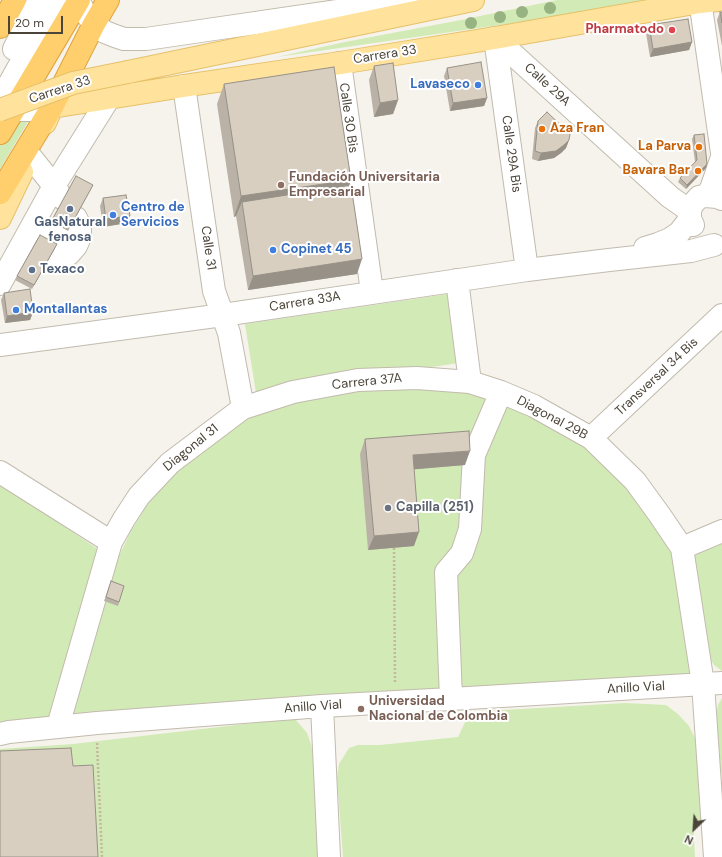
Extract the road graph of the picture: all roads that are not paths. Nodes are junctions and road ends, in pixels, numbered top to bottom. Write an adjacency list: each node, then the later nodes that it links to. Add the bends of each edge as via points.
1 (15, 0): 11 (highway)
2 (24, 0): 13 (street)
3 (39, 0): 15 (street)
4 (59, 0): 18 (street, via 23,59)
5 (78, 0): 10 (street); 18 (highway)
6 (108, 0): 10 (highway)
7 (409, 0): 10 (street, via 138,39 115,36)
8 (473, 0): 18 (main road, Carrera 33, bridge, via 73,83 38,95)
9 (706, 1): 12 (main road, Carrera 33); 21 (street)
10 (94, 24): 19 (highway)
11 (0, 26)
12 (495, 38): 14 (main road, Carrera 33); 26 (street, Calle 29A); 38 (street, Calle 29A Bis)
13 (0, 43)
14 (340, 62): 16 (main road, Carrera 33); 41 (street, Calle 30 Bis)
15 (0, 75)
16 (184, 86): 17 (main road, Carrera 33); 42 (street, Calle 31, via 214,291)
17 (109, 98): 19 (main road, Carrera 33); 25 (street)
18 (3, 102): 19 (street, via 20,110); 20 (highway)
19 (52, 107): 22 (main road); 24 (highway)
20 (0, 133)
21 (722, 153)
22 (30, 156): 25 (street); 29 (main road)
23 (722, 157): 27 (street, via 711,189)
24 (0, 193)
25 (59, 193): 31 (street)
26 (670, 197): 28 (street, Calle 29A); 32 (street, via 672,215 668,231)
27 (714, 197): 28 (street, Carrera 33A, via 695,200)
28 (690, 215): 32 (street, Carrera 33A, via 679,234); 34 (street, via 697,231)
29 (0, 218)
30 (76, 218): 33 (street, via 80,226 80,236)
31 (34, 223): 33 (street); 37 (street)
32 (658, 244): 36 (street, Carrera 33A)
33 (76, 246): 35 (street, via 69,254)
34 (720, 248): 36 (street, Carrera 33A)
35 (49, 259)
36 (609, 260): 38 (street, Carrera 33A)
37 (13, 261): 40 (street)
38 (527, 270): 39 (street, Carrera 33A)
39 (456, 280): 41 (street, Carrera 33A); 45 (street)
40 (0, 284)
41 (372, 292): 42 (street, Carrera 33A)
42 (222, 315): 44 (street, Carrera 33A); 47 (street, Calle 31, via 229,333)
43 (722, 315): 48 (street, Transversal 34 Bis)
44 (3, 342)
45 (470, 382): 46 (street, Diagonal 29B); 47 (street, Carrera 37A, via 417,378 358,380 293,392)
46 (501, 392): 48 (street, Diagonal 29B, via 534,406); 54 (street, via 474,454 470,529 462,553 446,572)
47 (243, 408): 51 (street, Diagonal 31, via 170,462 139,496)
48 (591, 438): 52 (street, Diagonal 29B, via 635,481)
49 (0, 472): 51 (street)
50 (722, 531): 52 (street)
51 (109, 548): 56 (street, Diagonal 31)
52 (682, 548): 53 (street)
53 (713, 683): 54 (street, Anillo Vial); 59 (street)
54 (451, 699): 55 (street, Anillo Vial)
55 (322, 706): 56 (street, Anillo Vial); 58 (street)
56 (58, 726): 57 (street, Anillo Vial)
57 (0, 734)
58 (329, 857)
59 (715, 857)

